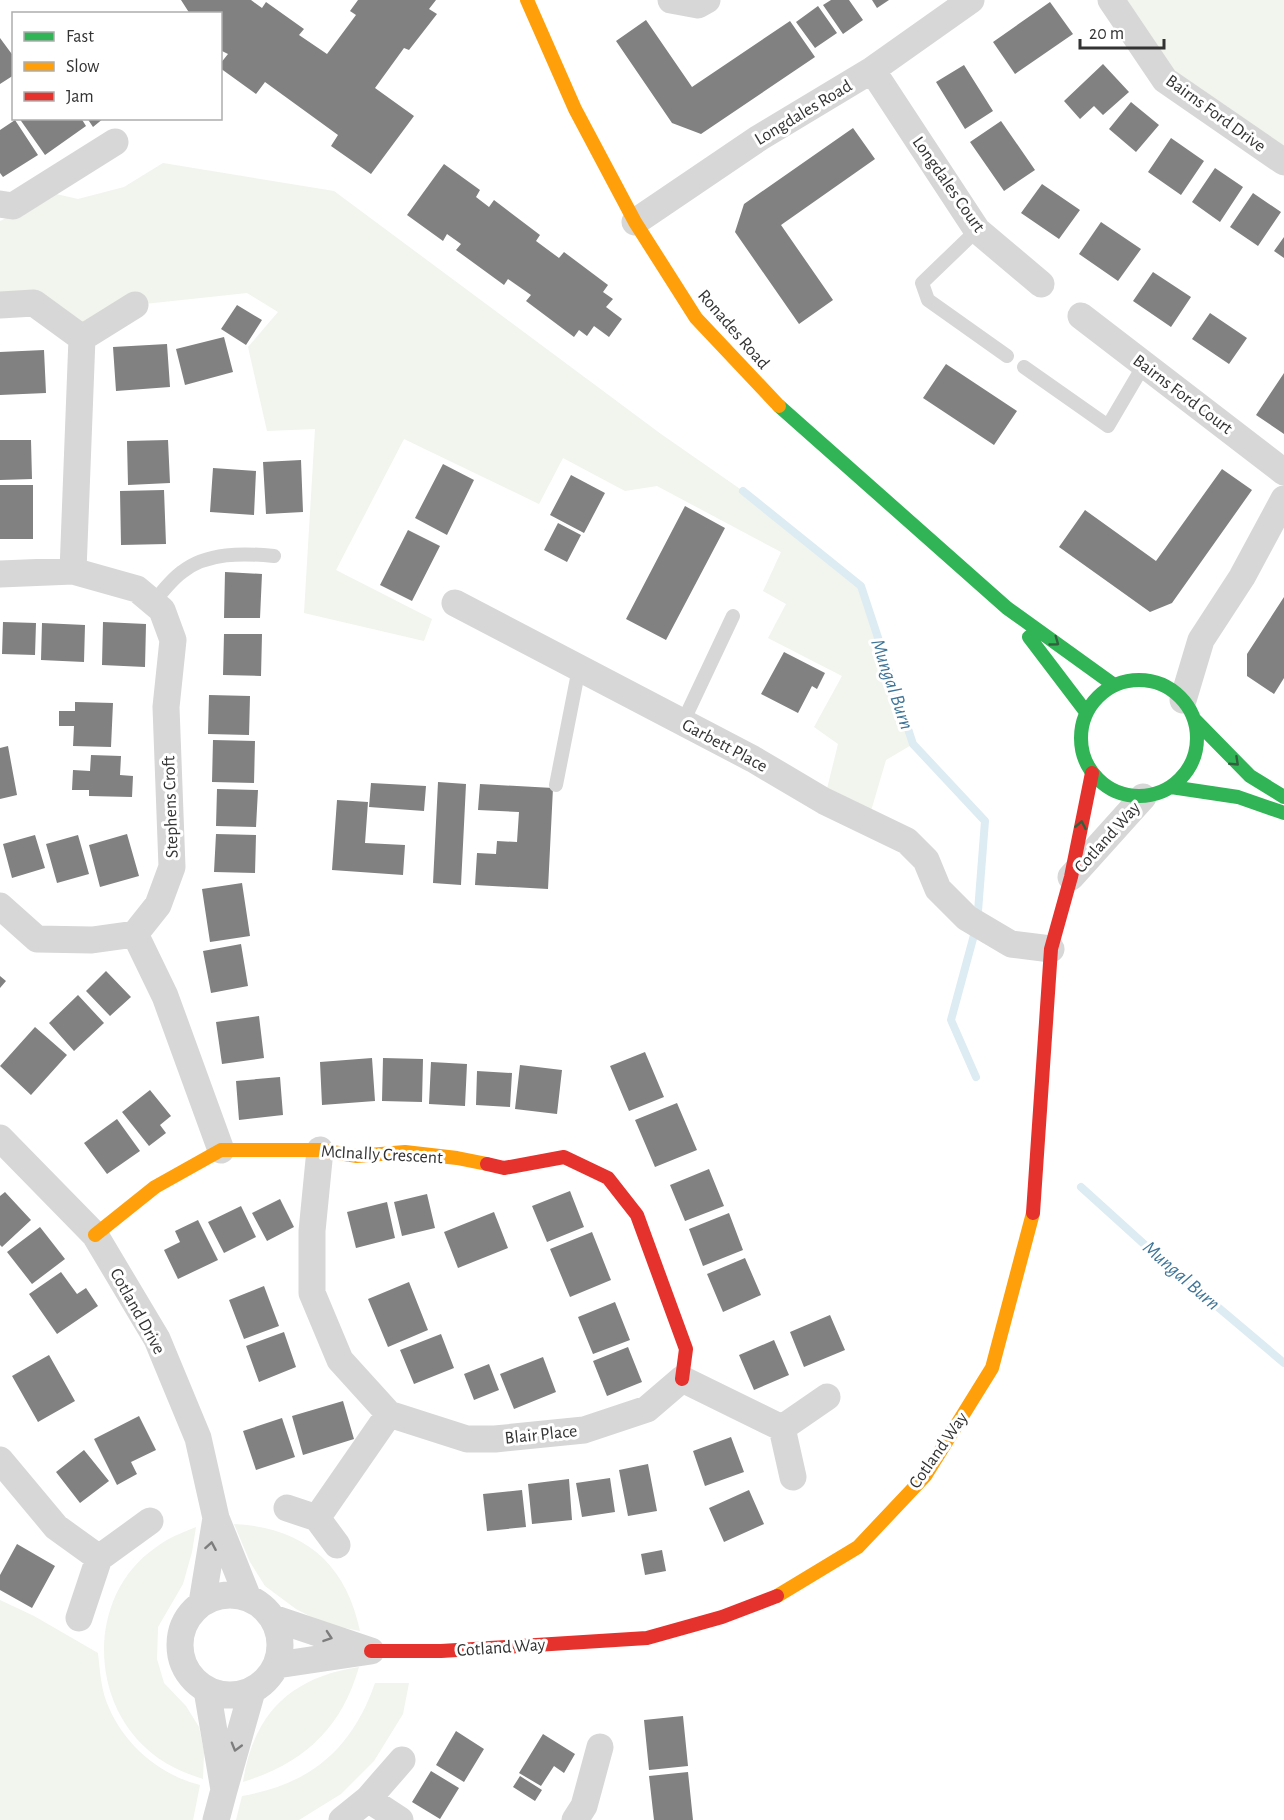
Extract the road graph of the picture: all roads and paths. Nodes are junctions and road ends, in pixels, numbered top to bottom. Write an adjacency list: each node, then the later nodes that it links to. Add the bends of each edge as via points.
1 (527, 0): 10 (street, Ronades Road, via 575,109)
2 (671, 0): 3 (street, via 698,5)
3 (707, 0)
4 (1111, 0): 8 (street, Bairns Ford Drive, via 1165,80)
5 (964, 2): 6 (street, Longdales Road)
6 (872, 70): 10 (street, Longdales Road, via 759,138); 11 (street, Longdales Court)
7 (115, 142): 9 (street, via 13,206)
8 (1284, 162)
9 (0, 204)
10 (635, 222): 28 (street, Ronades Road, via 696,318 771,399)
11 (977, 230): 12 (street, Longdales Court); 17 (lane, via 922,283 928,300)
12 (1041, 284)
13 (0, 305): 16 (street, via 34,303)
14 (135, 305): 16 (street)
15 (1081, 316): 18 (street, Bairns Ford Court)
16 (82, 338): 24 (street)
17 (1007, 356)
18 (1145, 363): 19 (lane, via 1108,426); 20 (street, Bairns Ford Court)
19 (1024, 367)
20 (1284, 472)
21 (1284, 499): 22 (street)
22 (1277, 531): 32 (street, via 1201,640)
23 (274, 556): 26 (lane, via 229,555 199,562 183,571)
24 (73, 571): 25 (street, Stephens Croft); 26 (street, Stephens Croft, via 137,589)
25 (0, 574)
26 (153, 603): 43 (street, Stephens Croft, via 162,610 173,640 166,707 172,867 158,905)
27 (455, 603): 30 (street, Garbett Place)
28 (1007, 608): 31 (street, Ronades Road, one-way to 31); 33 (street, Ronades Road)
29 (733, 616): 34 (lane)
30 (579, 668): 34 (street, Garbett Place); 36 (lane)
31 (1114, 685): 32 (street, via 1135,680 1162,684); 33 (street, via 1098,696)
32 (1189, 710): 37 (street, via 1197,746 1191,765); 39 (street, one-way to 39, via 1250,776)
33 (1086, 712): 35 (street, via 1081,733 1083,754)
34 (683, 722): 44 (street, Garbett Place, via 824,801 907,841 926,860 938,889 967,918 1011,944)
35 (1092, 773): 38 (street, via 1114,791); 41 (street, Cotland Way, one-way to 35)
36 (556, 785)
37 (1171, 787): 38 (street); 40 (street, via 1238,797)
38 (1143, 797): 41 (street, Cotland Way)
39 (1284, 797)
40 (1284, 813)
41 (1071, 877): 44 (street, Cotland Way)
42 (0, 906): 43 (street, via 37,939 92,940)
43 (135, 934): 46 (street, via 165,996)
44 (1051, 949): 65 (street, Cotland Way, via 1034,1208 993,1368 926,1476 858,1547 781,1594 722,1617 647,1638)
45 (0, 1138): 48 (street, Cotland Drive)
46 (221, 1150): 47 (street, McInally Crescent); 48 (street, McInally Crescent, via 155,1187)
47 (320, 1150): 49 (street, McInally Crescent, via 357,1156 405,1152 504,1168 564,1157 608,1178 637,1215 686,1349); 51 (street, via 312,1231 312,1293 340,1360)
48 (95, 1235): 56 (street, Cotland Drive, via 157,1339 198,1438)
49 (682, 1379): 51 (street, Blair Place, via 647,1409 584,1430 467,1439); 52 (street)
50 (827, 1396): 52 (street)
51 (389, 1414): 57 (street)
52 (782, 1428): 54 (street)
53 (0, 1461): 60 (street, via 56,1527)
54 (793, 1477)
55 (287, 1508): 57 (street)
56 (216, 1518): 61 (street, Cotland Drive); 62 (street, Cotland Drive, one-way to 56)
57 (317, 1518): 59 (street)
58 (150, 1521): 60 (street)
59 (337, 1545)
60 (99, 1558): 63 (street)
61 (248, 1598): 62 (street, via 216,1596); 64 (street)
62 (202, 1603): 67 (street, via 183,1626 180,1641 186,1670)
63 (80, 1618)
64 (273, 1618): 65 (street, Cotland Way, one-way to 65); 66 (street, via 281,1649)
65 (371, 1652): 66 (street, Cotland Way)
66 (277, 1665): 68 (street, via 271,1676)
67 (207, 1690): 68 (street, via 222,1695); 71 (street)
68 (252, 1691): 71 (street, one-way to 71)
69 (600, 1748): 76 (street, via 584,1806)
70 (402, 1760): 72 (street)
71 (224, 1790): 73 (street)
72 (368, 1798): 74 (street); 75 (street)
73 (216, 1820)
74 (342, 1820)
75 (400, 1820)
76 (575, 1820)

